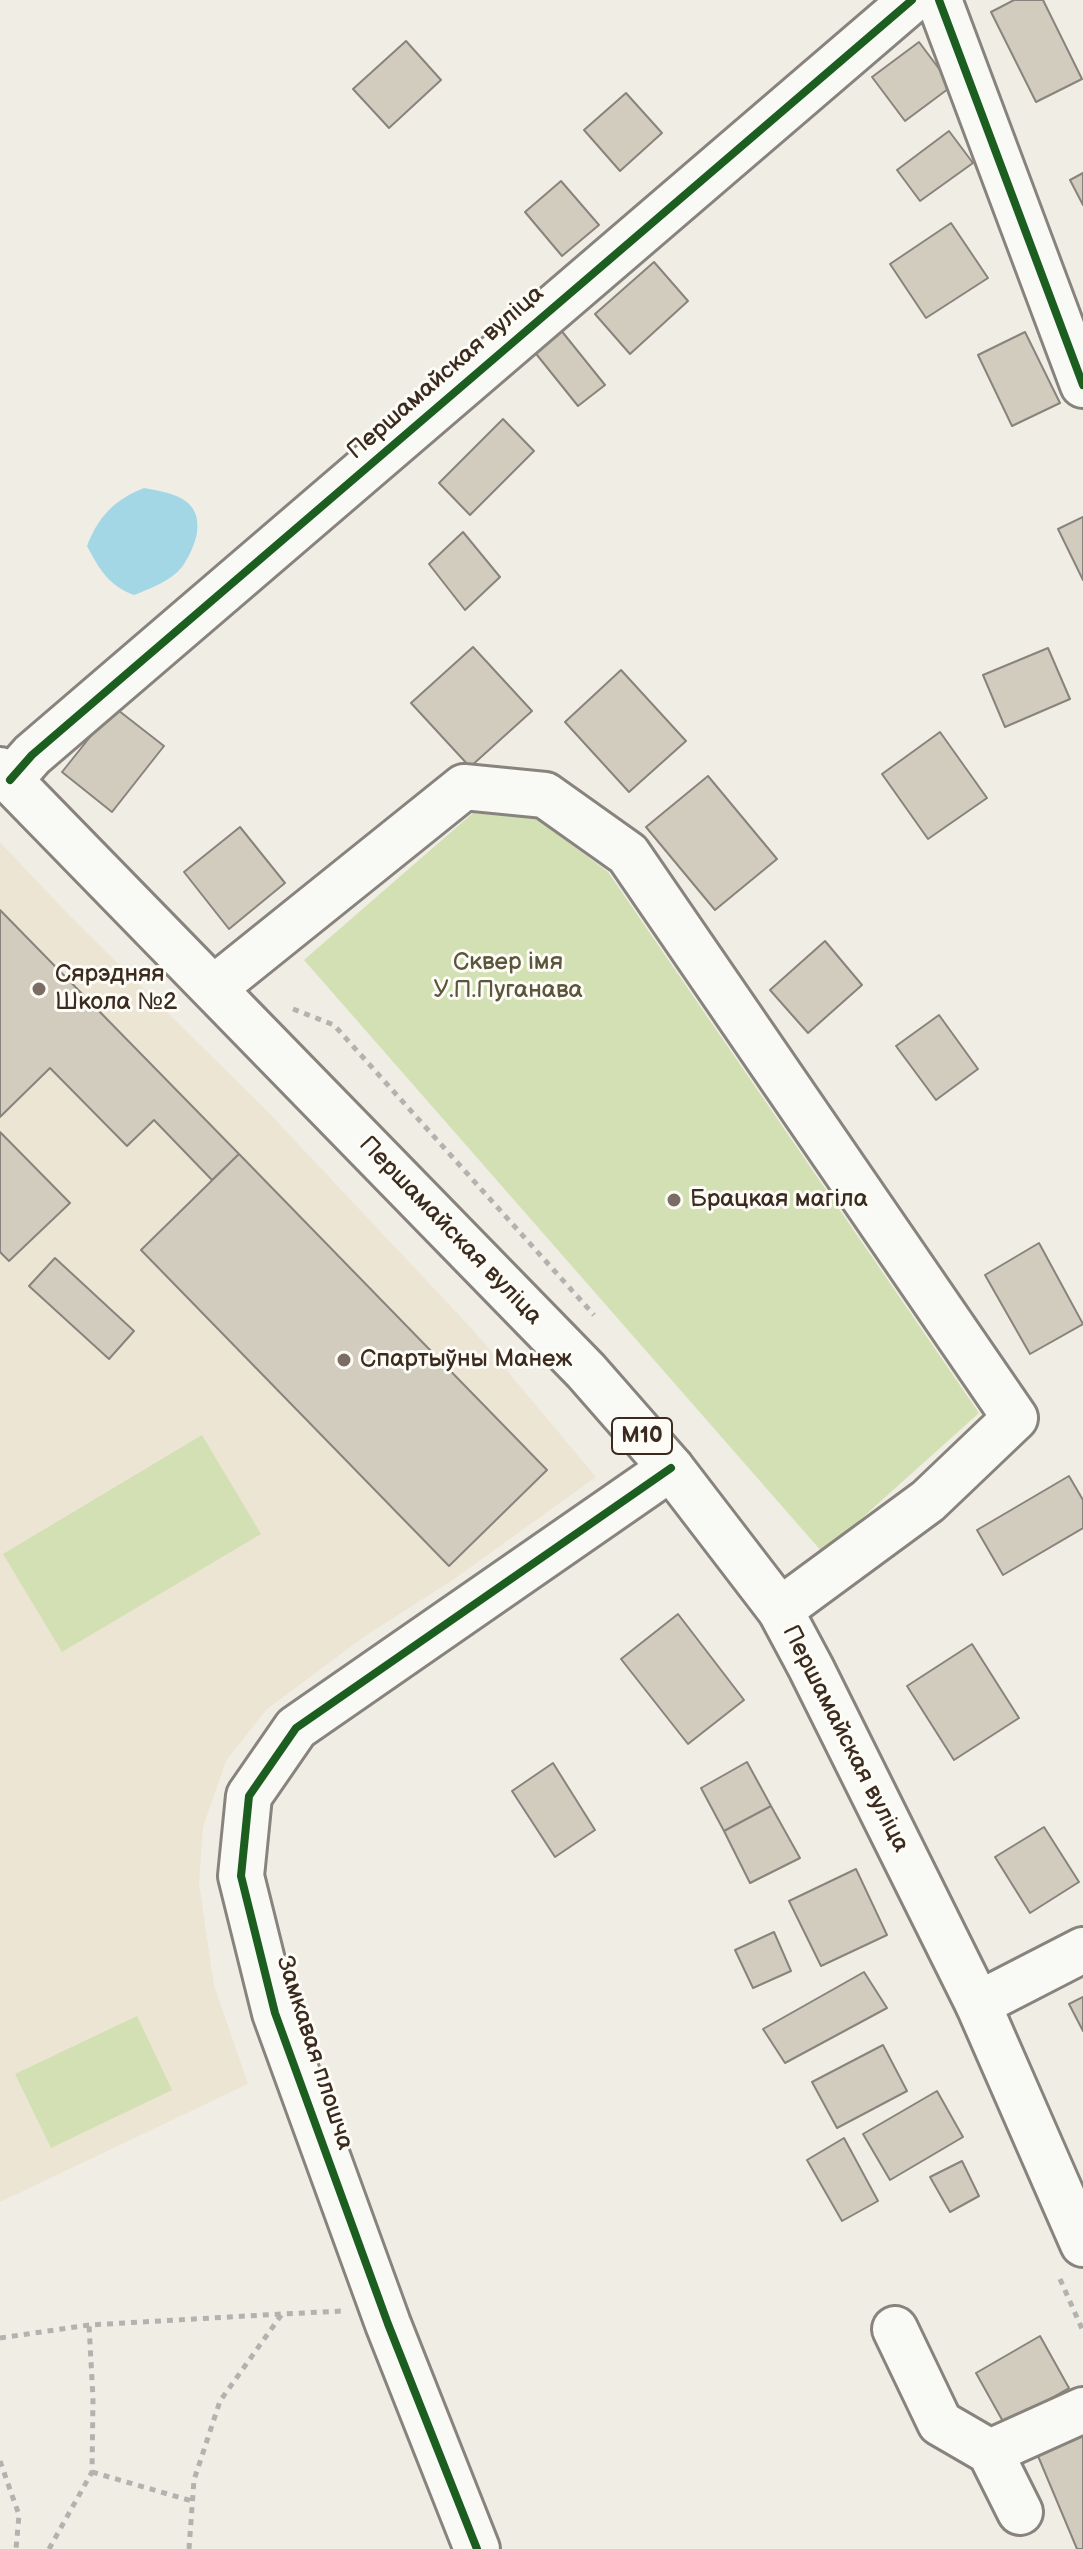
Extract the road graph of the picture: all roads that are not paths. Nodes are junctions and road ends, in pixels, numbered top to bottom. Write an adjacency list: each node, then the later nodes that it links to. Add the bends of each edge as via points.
1 (912, 0): 4 (street, Першамайская вуліца)
2 (939, 0): 3 (street)
3 (1083, 385)
4 (5, 775): 5 (street, Першамайская вуліца / М10)
5 (214, 988): 6 (street, Першамайская вуліца / М10, via 586,1371); 7 (street, via 464,787 545,795 628,854 1015,1418 928,1501)
6 (671, 1468): 7 (street, Першамайская вуліца / М10); 15 (street, Замкавая плошча, via 296,1728 249,1796 241,1876 275,2013)
7 (780, 1610): 9 (street, Першамайская вуліца / М10)
8 (1083, 1950): 9 (street)
9 (978, 2004): 10 (street, Першамайская вуліца / М10)
10 (1083, 2244)
11 (895, 2329): 13 (street, via 940,2423)
12 (1083, 2410): 13 (street)
13 (990, 2452): 14 (street)
14 (1020, 2512)
15 (477, 2549)

